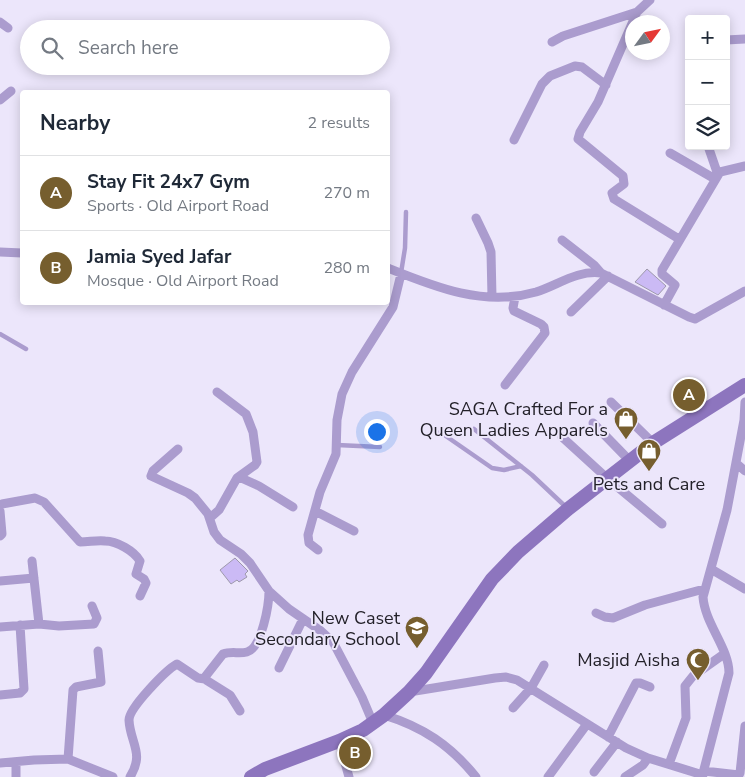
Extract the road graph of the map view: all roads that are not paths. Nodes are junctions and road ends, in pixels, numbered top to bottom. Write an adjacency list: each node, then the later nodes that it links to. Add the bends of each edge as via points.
1 (650, 0): 2 (street)
2 (637, 12): 7 (street); 8 (street)
3 (0, 22): 4 (street)
4 (8, 28)
5 (745, 39): 6 (street)
6 (730, 40)
7 (552, 42)
8 (606, 85): 11 (street, via 576,66 550,76 542,84); 18 (street, via 578,139 623,176 624,184 612,193 614,199)
9 (11, 91): 10 (street)
10 (0, 100)
11 (514, 140)
12 (709, 150): 15 (street)
13 (670, 153): 15 (street)
14 (745, 166): 15 (street, via 724,170)
15 (716, 177): 18 (street)
16 (406, 212): 23 (lane)
17 (476, 218): 27 (street, via 490,252)
18 (679, 239): 28 (street, via 662,272 675,285)
19 (562, 240): 24 (street)
20 (0, 252): 21 (street)
21 (20, 253)
22 (390, 269): 23 (street)
23 (401, 274): 27 (street, via 461,293); 42 (street, via 393,307 342,394)
24 (604, 275): 26 (street, via 578,275); 28 (street); 29 (street)
25 (745, 291): 28 (street, via 695,319)
26 (515, 297): 27 (street); 32 (street, via 514,311 541,324 545,333)
27 (492, 298)
28 (664, 305)
29 (571, 312)
30 (0, 334): 31 (lane)
31 (26, 349)
32 (505, 385)
33 (744, 387): 41 (main road)
34 (217, 392): 49 (street, via 246,414 253,432 257,462)
35 (612, 402): 41 (street)
36 (745, 402): 46 (street)
37 (593, 423): 45 (street)
38 (474, 429): 47 (lane)
39 (440, 432): 47 (lane, via 492,468 504,470)
40 (562, 437): 50 (street)
41 (653, 443): 45 (main road)
42 (337, 445): 43 (lane); 54 (street, via 334,463)
43 (380, 447)
44 (178, 449): 56 (street, via 153,470 151,476 188,493)
45 (630, 461): 50 (main road)
46 (736, 463): 48 (street); 62 (street)
47 (521, 466): 53 (lane)
48 (745, 471)
49 (239, 477): 52 (street); 56 (street, via 219,510)
50 (608, 479): 53 (main road); 57 (street)
51 (0, 506): 68 (street, via 35,498 44,502 80,542 106,541 137,556 140,561 136,574 146,583)
52 (293, 507)
53 (568, 509): 82 (main road, via 492,579)
54 (315, 511): 58 (street); 60 (street, via 308,540)
55 (0, 512): 59 (street)
56 (210, 518): 67 (street, via 216,536 250,563)
57 (662, 524)
58 (354, 532)
59 (0, 536)
60 (318, 550)
61 (32, 561): 63 (street)
62 (711, 569): 65 (street); 66 (street)
63 (34, 578): 64 (street); 72 (street)
64 (0, 581)
65 (704, 589): 70 (street, via 645,605 613,618); 76 (street, via 704,608)
66 (745, 590)
67 (269, 591): 71 (street); 79 (street, via 264,626 254,646 246,652 223,654)
68 (140, 596)
69 (92, 606): 72 (street, via 97,618 94,624)
70 (596, 613)
71 (303, 619): 78 (street); 86 (street, via 334,642 358,689)
72 (39, 624): 73 (street)
73 (20, 625): 74 (street); 83 (street, via 24,689 20,693)
74 (0, 627)
75 (98, 651): 93 (street, via 101,682 73,690)
76 (724, 654): 96 (street, via 693,676 685,686 686,718); 98 (street, via 729,668 728,684)
77 (544, 665): 81 (street)
78 (279, 668)
79 (205, 679): 85 (street, via 230,695); 101 (street, via 198,678 180,664 175,665 134,709 129,720 137,762)
80 (650, 687): 89 (street, via 636,683)
81 (531, 688): 82 (street, via 506,677); 84 (street); 87 (street)
82 (409, 692): 86 (main road)
83 (0, 695)
84 (512, 708)
85 (240, 711)
86 (379, 719): 90 (main road); 104 (street, via 414,726 434,737 455,753)
87 (587, 724): 89 (street); 105 (street)
88 (745, 726): 98 (street, via 739,775)
89 (608, 737): 91 (street)
90 (339, 742): 102 (main road); 103 (street)
91 (617, 742): 92 (street); 97 (street)
92 (648, 758): 96 (street); 106 (street)
93 (68, 759): 94 (street); 100 (street)
94 (16, 762): 95 (street); 99 (street)
95 (0, 763)
96 (669, 764): 98 (street)
97 (594, 772)
98 (703, 774)
99 (16, 777)
100 (113, 777)
101 (130, 777)
102 (251, 777)
103 (349, 777)
104 (476, 777)
105 (548, 777)
106 (625, 777)

